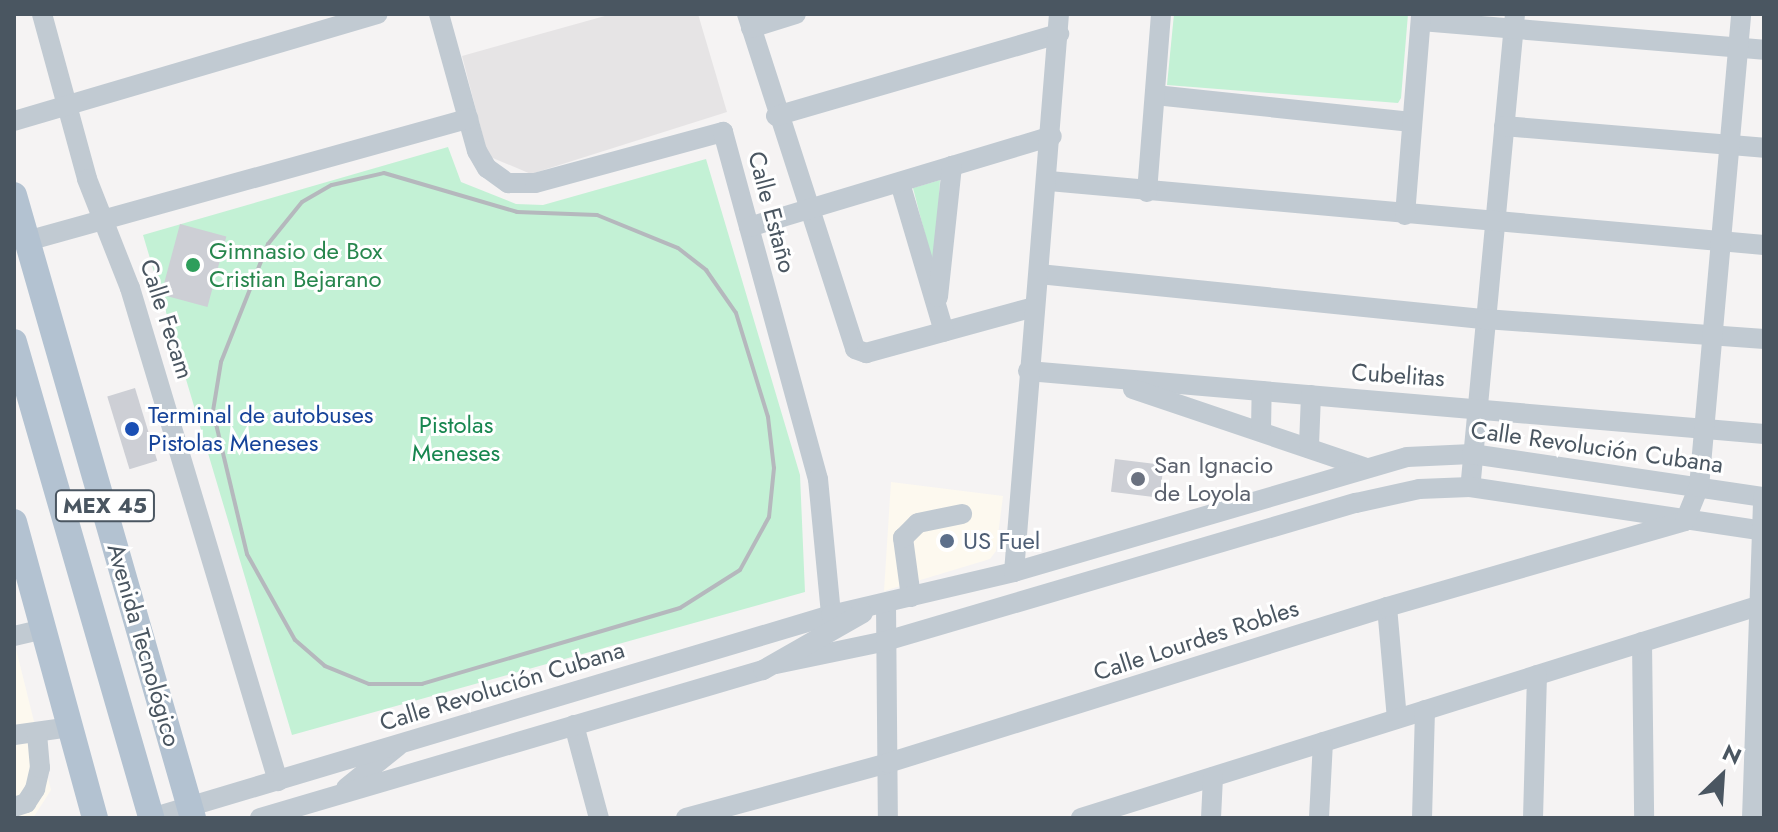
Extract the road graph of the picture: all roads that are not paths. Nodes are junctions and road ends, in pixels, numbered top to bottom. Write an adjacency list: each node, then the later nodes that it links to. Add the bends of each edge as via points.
1 (42, 14): 14 (street, Calle Fecam)
2 (378, 14): 14 (street)
3 (439, 14): 16 (street, Calle Estaño)
4 (796, 14): 8 (street)
5 (1161, 14): 13 (street)
6 (1741, 14): 11 (street)
7 (1421, 18): 9 (street); 18 (street)
8 (749, 21): 15 (street)
9 (1514, 23): 11 (street); 19 (street)
10 (1059, 24): 15 (street); 20 (street)
11 (1738, 49): 12 (street); 21 (street)
12 (1764, 50)
13 (1155, 95): 18 (street); 26 (street)
14 (67, 107): 17 (street); 30 (street, Calle Fecam)
15 (776, 116): 28 (street)
16 (468, 119): 30 (street); 32 (street, Calle Estaño, via 487,168 519,184 720,131)
17 (14, 121)
18 (1412, 122): 29 (street)
19 (1504, 126): 21 (street); 31 (street)
20 (1052, 136): 23 (street); 24 (street)
21 (1728, 146): 22 (street); 34 (street)
22 (1764, 148)
23 (952, 166): 25 (street); 37 (street)
24 (1049, 181): 26 (street); 36 (street)
25 (900, 183): 28 (street); 37 (street)
26 (1147, 192): 29 (street)
27 (14, 195): 33 (main road, Avenida Tecnológico / MEX 45)
28 (806, 210): 32 (street); 40 (street, via 852,345 866,353)
29 (1405, 215): 31 (street)
30 (102, 220): 33 (street); 85 (street, Calle Fecam, via 135,303)
31 (1495, 222): 34 (street); 39 (street)
32 (749, 227): 67 (street, Calle Estaño, via 818,479)
33 (27, 241): 88 (main road, Avenida Tecnológico / MEX 45)
34 (1719, 241): 35 (street); 41 (street)
35 (1764, 245)
36 (1039, 274): 38 (street); 39 (street)
37 (936, 307): 40 (street)
38 (1034, 307): 40 (street); 44 (street)
39 (1485, 319): 41 (street); 48 (street)
40 (944, 332)
41 (1711, 335): 42 (street); 50 (street)
42 (1764, 339)
43 (14, 342): 92 (main road, Avenida Tecnológico / MEX 45)
44 (1028, 371): 45 (street, Cubelitas); 62 (street)
45 (1101, 379): 46 (street, Cubelitas); 49 (street)
46 (1262, 391): 47 (street, Cubelitas); 49 (street)
47 (1311, 395): 48 (street, Cubelitas); 52 (street)
48 (1476, 407): 50 (street, Cubelitas); 53 (street)
49 (1261, 430): 52 (street)
50 (1704, 431): 51 (street, Cubelitas); 56 (street)
51 (1764, 434)
52 (1309, 445): 54 (street)
53 (1472, 454): 54 (street, Calle Revolución Cubana, via 1407,457); 55 (street); 56 (street, Calle Revolución Cubana)
54 (1364, 467): 62 (street, Calle Revolución Cubana)
55 (1470, 487): 59 (street); 70 (street, via 1419,489 1356,503)
56 (1699, 487): 57 (street, Calle Revolución Cubana); 59 (street)
57 (1763, 497): 61 (street)
58 (962, 514): 63 (street, via 918,523 903,538)
59 (1685, 521): 61 (street); 66 (street, Calle Lourdes Robles)
60 (14, 522): 68 (main road)
61 (1763, 531): 64 (street)
62 (1014, 572): 63 (street, Calle Revolución Cubana)
63 (911, 597): 65 (street, Calle Revolución Cubana)
64 (1761, 605): 71 (street); 72 (street)
65 (878, 606): 67 (street, Calle Revolución Cubana); 70 (street); 73 (street, Calle Revolución Cubana)
66 (1387, 607): 76 (street); 83 (street, Calle Lourdes Robles)
67 (831, 615): 82 (street, Calle Revolución Cubana)
68 (45, 629): 69 (street); 78 (main road)
69 (14, 636)
70 (886, 641): 73 (street); 83 (street)
71 (1642, 642): 74 (street); 101 (street)
72 (1761, 655): 102 (street)
73 (776, 664): 77 (street, Calle Revolución Cubana)
74 (1537, 675): 75 (street); 100 (street)
75 (1425, 710): 76 (street); 99 (street)
76 (1397, 719): 81 (street)
77 (574, 725): 86 (street, Calle Revolución Cubana); 93 (street)
78 (71, 727): 79 (street); 91 (main road)
79 (37, 732): 80 (street); 87 (street, via 40,768 35,789 26,803)
80 (14, 735)
81 (1323, 742): 84 (street); 98 (street)
82 (401, 743): 85 (street, Calle Revolución Cubana); 86 (street)
83 (888, 763): 94 (street, Calle Lourdes Robles); 95 (street)
84 (1213, 777): 89 (street); 97 (street)
85 (278, 781): 88 (street, Calle Revolución Cubana)
86 (341, 794): 90 (street, Calle Revolución Cubana)
87 (14, 807)
88 (191, 813): 92 (street, Calle Revolución Cubana)
89 (1101, 815): 96 (street)
90 (266, 817)
91 (95, 818)
92 (151, 818)
93 (599, 818)
94 (686, 818)
95 (888, 818)
96 (1081, 818)
97 (1211, 818)
98 (1319, 818)
99 (1422, 818)
100 (1533, 818)
101 (1644, 818)
102 (1752, 818)

